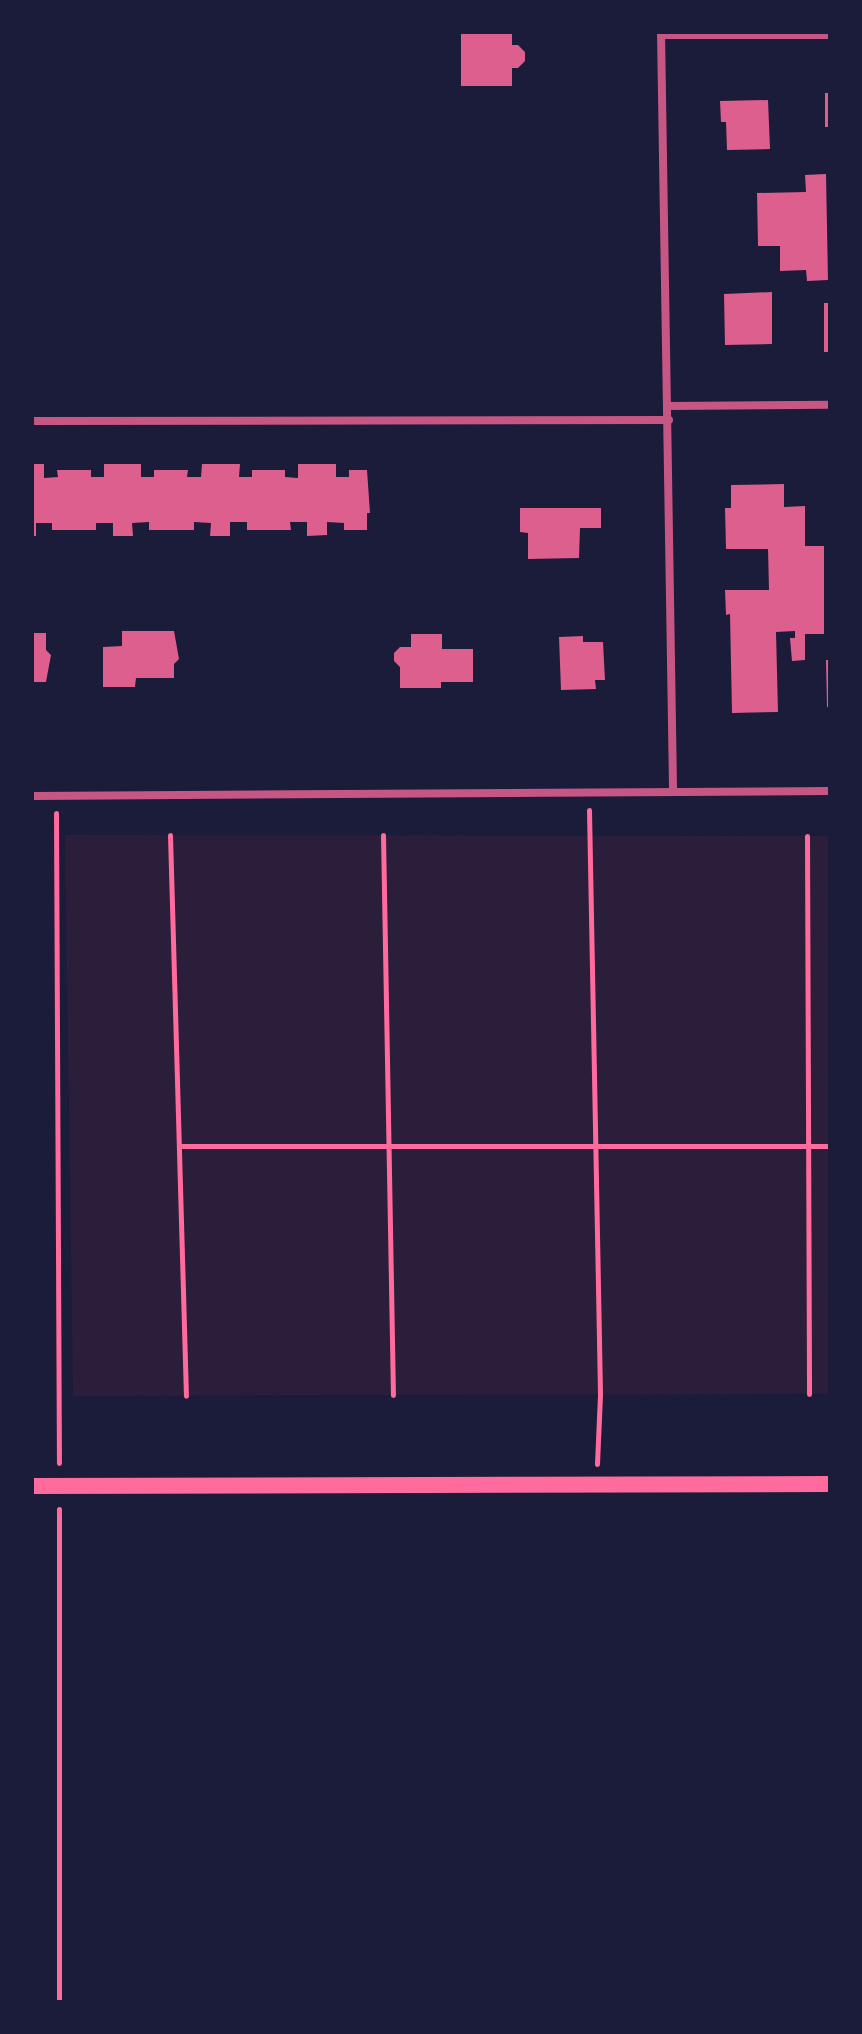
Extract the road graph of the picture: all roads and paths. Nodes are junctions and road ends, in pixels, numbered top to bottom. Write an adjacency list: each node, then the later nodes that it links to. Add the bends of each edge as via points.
1 (661, 34): 2 (street); 4 (street)
2 (830, 35)
3 (830, 405): 4 (street)
4 (668, 406): 5 (street)
5 (669, 420): 6 (street); 7 (street)
6 (32, 421)
7 (673, 791): 8 (street); 10 (street)
8 (830, 791)
9 (32, 796): 10 (street)
10 (57, 796): 26 (path)
11 (170, 835): 15 (path)
12 (383, 835): 16 (path)
13 (589, 836): 17 (path)
14 (807, 836): 18 (path)
15 (179, 1146): 16 (path); 22 (path)
16 (388, 1146): 17 (path); 21 (path)
17 (595, 1146): 18 (path); 24 (path, via 600,1395)
18 (808, 1146): 19 (path); 20 (path)
19 (830, 1146)
20 (809, 1394)
21 (393, 1395)
22 (186, 1396)
23 (830, 1484): 24 (main road)
24 (596, 1485): 26 (main road)
25 (32, 1486): 26 (main road)
26 (58, 1486): 27 (path)
27 (59, 2002)

